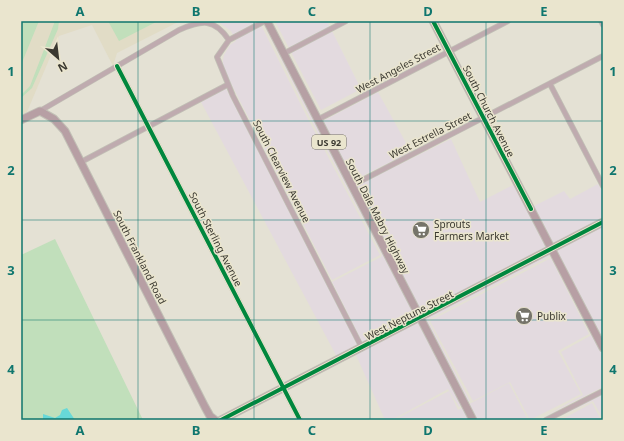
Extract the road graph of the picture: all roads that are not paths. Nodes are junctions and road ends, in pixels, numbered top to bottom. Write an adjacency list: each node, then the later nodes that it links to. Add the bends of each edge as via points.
1 (266, 21): 7 (street, South Clearview Avenue); 9 (main road, South Dale Mabry Highway / US 92)
2 (346, 21): 9 (street)
3 (433, 21): 8 (street, South Church Avenue)
4 (508, 21): 8 (street, West Angeles Street)
5 (601, 21): 6 (street)
6 (603, 25)
7 (229, 40): 11 (street, via 214,24 194,24); 12 (street, South Clearview Avenue, via 217,57)
8 (449, 52): 15 (street, South Church Avenue); 17 (street, West Angeles Street)
9 (283, 54): 17 (main road, South Dale Mabry Highway / US 92)
10 (603, 56): 13 (street, West Estrella Street)
11 (118, 66): 14 (street); 18 (street, South Sterling Avenue)
12 (227, 84): 18 (street); 25 (street, South Clearview Avenue)
13 (550, 84): 15 (street, West Estrella Street); 21 (street)
14 (40, 111): 16 (street); 19 (street, South Frankland Road, via 54,119 65,131)
15 (483, 117): 20 (street, West Estrella Street); 23 (street, South Church Avenue)
16 (21, 120)
17 (317, 120): 20 (main road, South Dale Mabry Highway / US 92)
18 (149, 126): 19 (street); 27 (street, South Sterling Avenue)
19 (81, 162): 29 (street, South Frankland Road, via 207,411)
20 (351, 186): 24 (main road, South Dale Mabry Highway / US 92)
21 (603, 186)
22 (603, 222): 23 (street, West Neptune Street)
23 (552, 249): 24 (street, West Neptune Street); 26 (street, South Church Avenue)
24 (420, 318): 25 (street, West Neptune Street); 32 (main road, South Dale Mabry Highway / US 92)
25 (362, 348): 27 (street, West Neptune Street)
26 (603, 348)
27 (283, 388): 30 (street, West Neptune Street); 31 (street, South Sterling Avenue)
28 (603, 391): 33 (street)
29 (215, 420)
30 (221, 420)
31 (300, 420)
32 (473, 420)
33 (546, 420)

